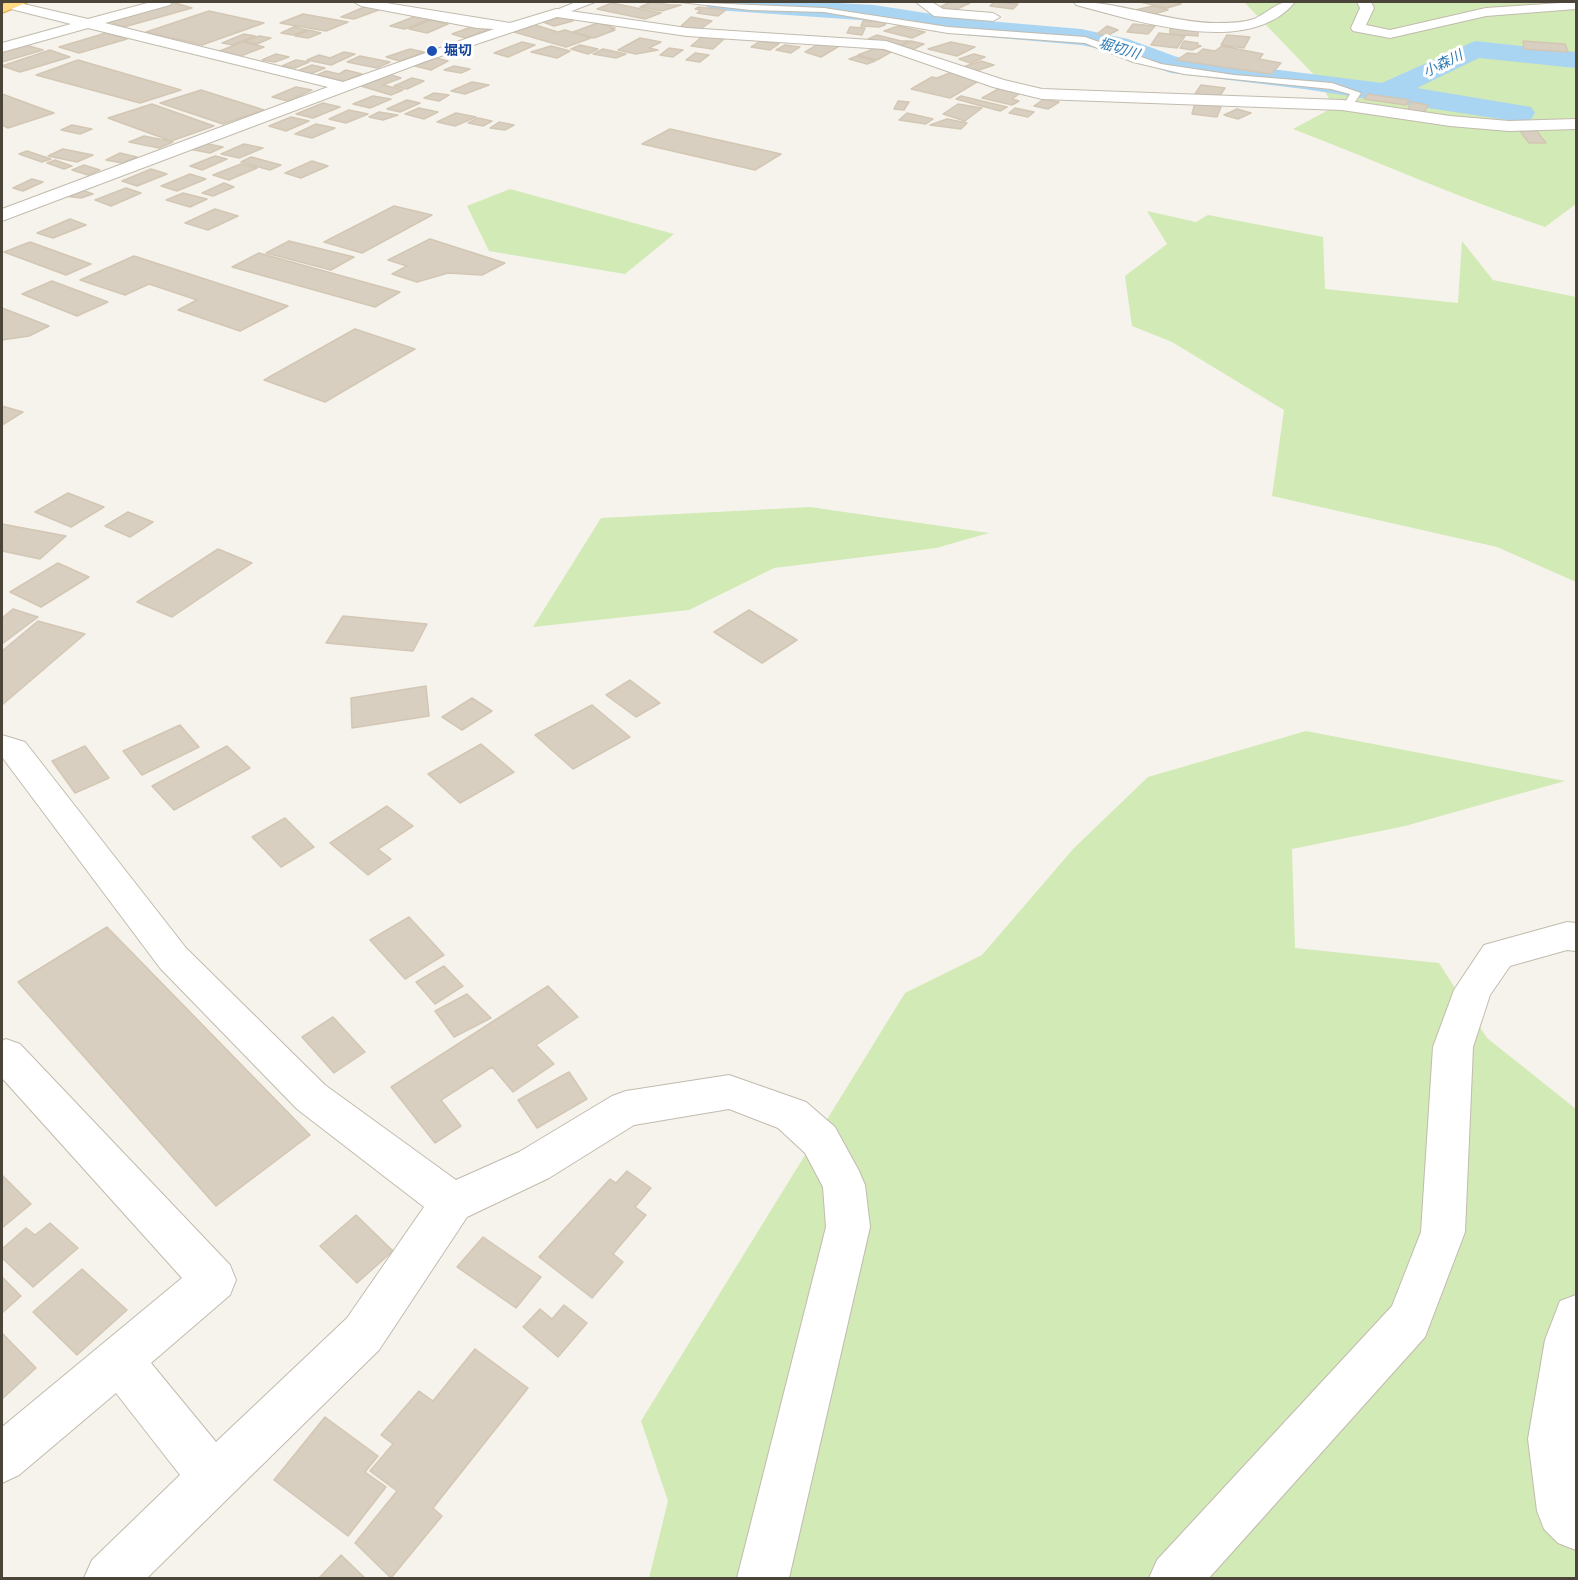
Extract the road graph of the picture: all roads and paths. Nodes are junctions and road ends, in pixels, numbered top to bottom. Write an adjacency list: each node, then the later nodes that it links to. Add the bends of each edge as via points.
1 (165, 2): 13 (street)
2 (361, 2): 14 (street, via 477,24)
3 (588, 2): 11 (street)
4 (684, 2): 17 (lane, via 824,10 948,30 1085,40 1136,60 1169,67 1332,86 1356,93)
5 (923, 2): 12 (street, via 939,13)
6 (1081, 2): 7 (street, via 1139,16 1225,27 1267,18)
7 (1288, 2)
8 (1364, 2): 10 (street, via 1367,8 1358,28 1390,34 1486,12)
9 (12, 5): 13 (street)
10 (1576, 5)
11 (556, 13): 14 (street); 17 (street, via 698,33 886,45 999,84 1042,94)
12 (993, 17)
13 (88, 25): 15 (street); 16 (street)
14 (516, 26): 16 (street)
15 (2, 48)
16 (345, 87): 19 (street)
17 (1348, 106): 18 (street, via 1435,111 1509,126)
18 (1576, 124)
19 (2, 215)
20 (5, 752): 23 (street, via 173,958 311,1097)
21 (1576, 937): 31 (street, via 1497,955 1473,990 1453,1047 1443,1232 1409,1321)
22 (2, 1059): 25 (street, via 6,1056 213,1280)
23 (452, 1203): 27 (street, via 363,1334); 30 (street, via 534,1165 626,1109 729,1092 792,1115 820,1140 844,1185 848,1227)
24 (1576, 1317): 28 (street, via 1568,1340 1552,1439 1562,1511)
25 (119, 1360): 26 (street); 27 (street)
26 (2, 1458)
27 (214, 1478): 29 (street)
28 (1576, 1525)
29 (110, 1578)
30 (763, 1578)
31 (1175, 1578)

